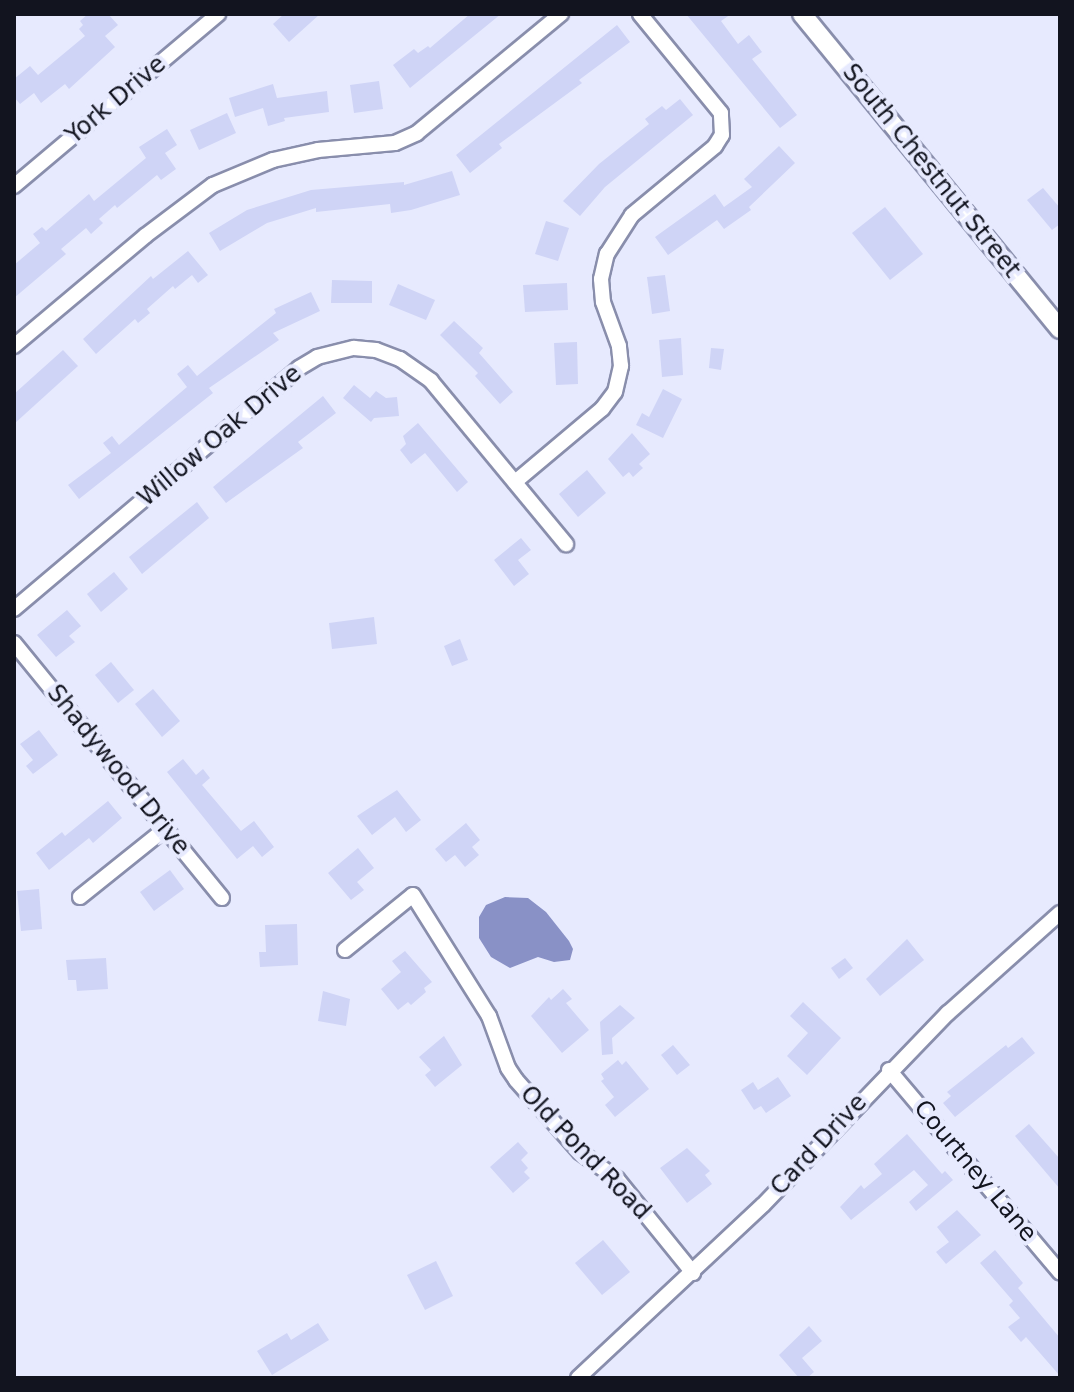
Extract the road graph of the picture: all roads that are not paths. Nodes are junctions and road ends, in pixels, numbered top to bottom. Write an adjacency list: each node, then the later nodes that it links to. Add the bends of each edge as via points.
1 (218, 14): 5 (street, York Drive)
2 (561, 14): 7 (street, via 417,133 395,143 273,160 213,185)
3 (640, 14): 8 (street, via 721,113 722,135 632,215 607,254 603,302 621,366 615,392)
4 (802, 14): 6 (main road, South Chestnut Street)
5 (14, 186)
6 (1060, 329)
7 (14, 346)
8 (515, 482): 9 (street, Willow Oak Drive); 10 (street, Willow Oak Drive, via 417,369 376,350 334,351 299,368)
9 (566, 544)
10 (14, 609)
11 (14, 643): 12 (street, Shadywood Drive)
12 (165, 829): 13 (street); 14 (street, Shadywood Drive)
13 (80, 897)
14 (222, 898)
15 (1060, 913): 17 (street, Card Drive)
16 (345, 950): 19 (street, Old Pond Road, via 413,895 489,1016 516,1080 580,1152 617,1179)
17 (889, 1070): 18 (street, Courtney Lane); 19 (street, Card Drive)
18 (1060, 1272)
19 (693, 1273): 20 (street, Card Drive)
20 (578, 1378)

